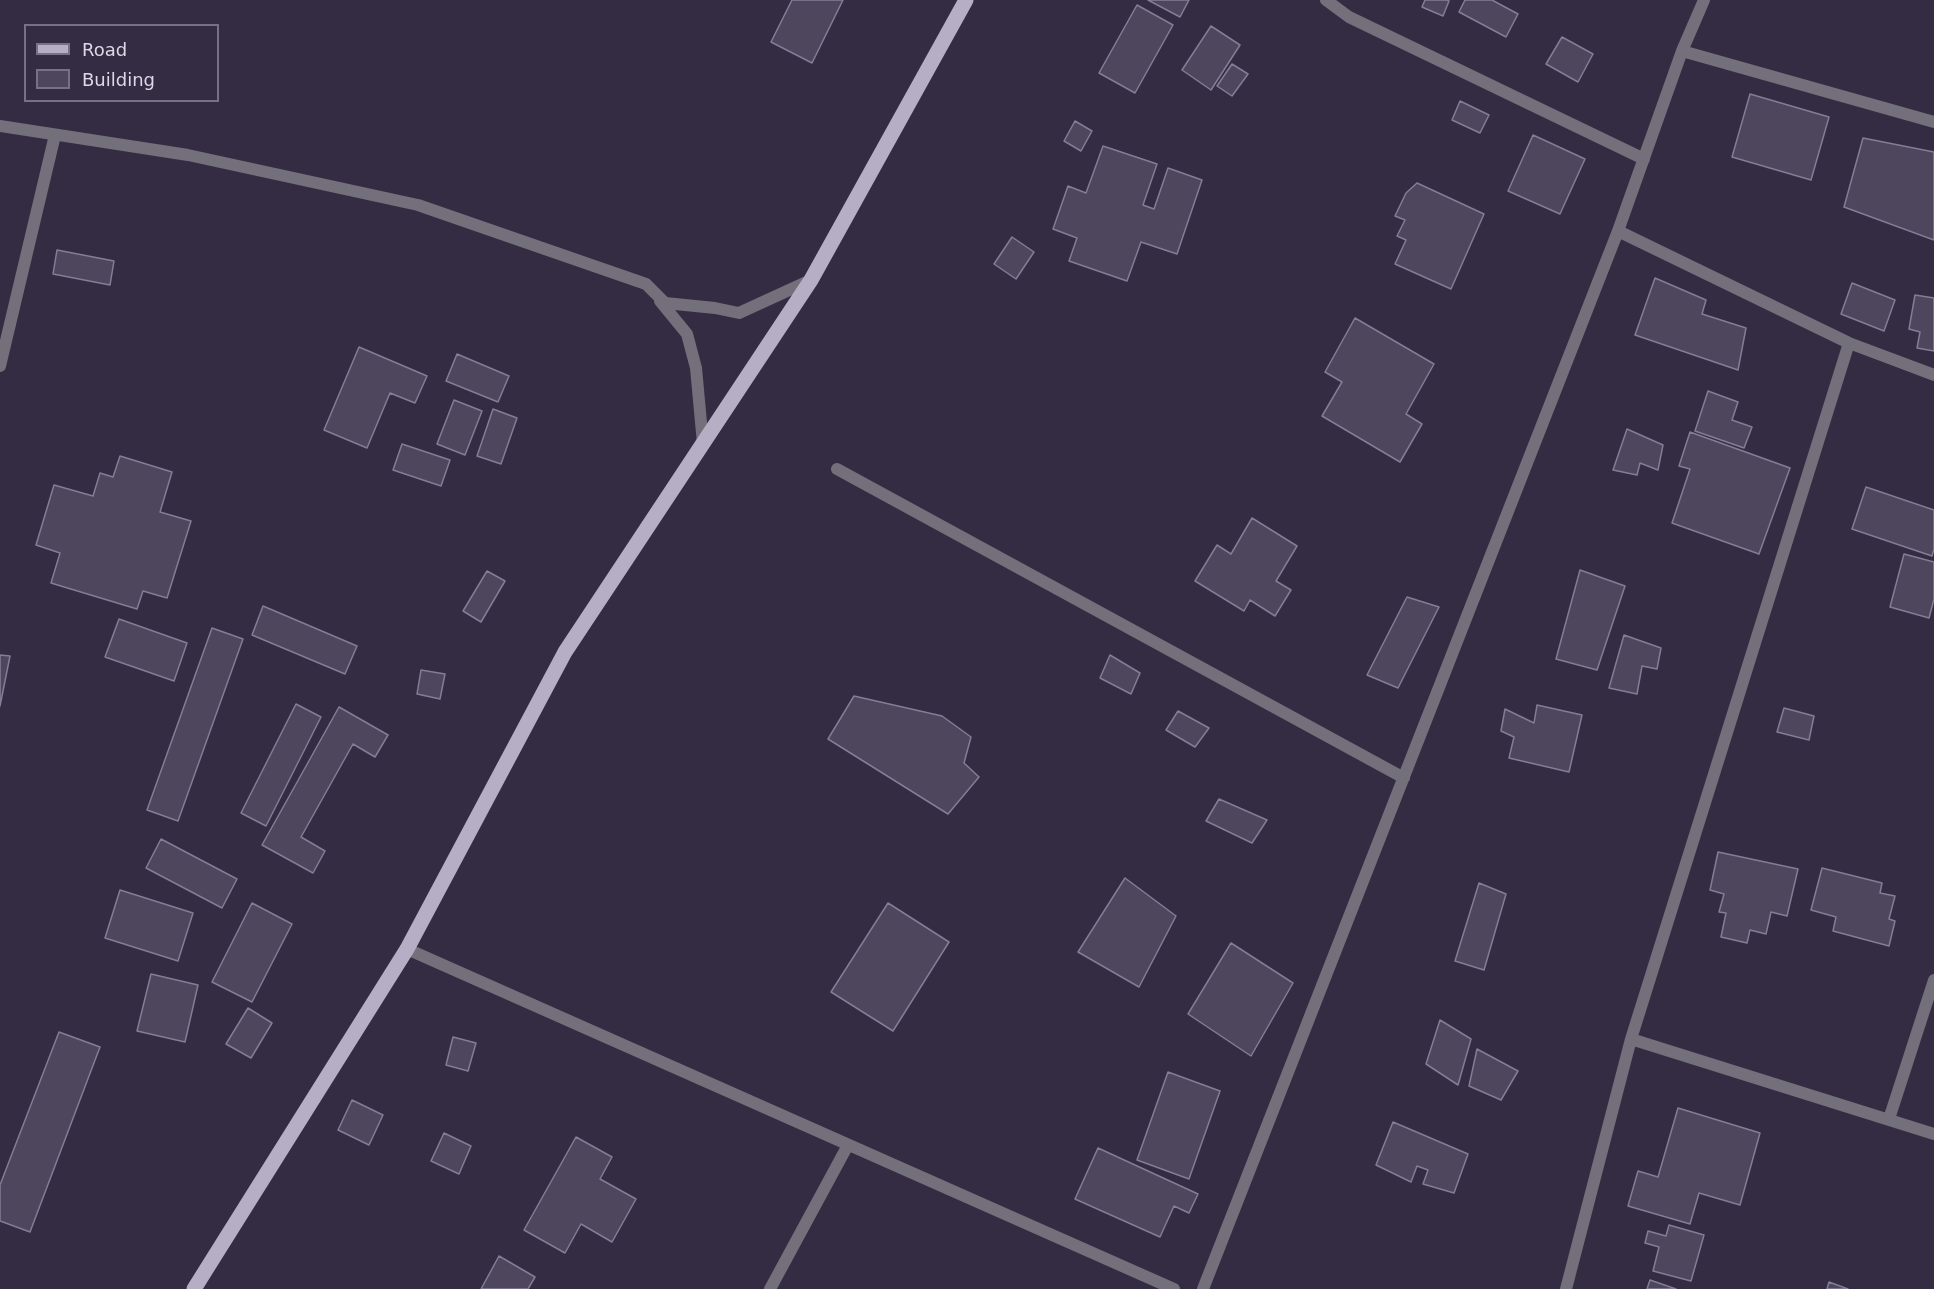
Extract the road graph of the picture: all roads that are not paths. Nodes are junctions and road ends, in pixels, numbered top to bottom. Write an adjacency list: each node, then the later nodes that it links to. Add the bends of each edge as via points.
1 (966, 0): 10 (main road)
2 (1326, 0): 8 (street, via 1349,17)
3 (1704, 0): 4 (street)
4 (1683, 51): 5 (street); 8 (street)
5 (1934, 122)
6 (0, 126): 7 (street)
7 (55, 135): 11 (street, via 188,155 418,206); 13 (street)
8 (1644, 159): 9 (street)
9 (1618, 231): 12 (street); 17 (street)
10 (810, 280): 11 (street, via 739,313 665,303); 15 (main road)
11 (646, 284): 15 (street, via 687,334 696,368)
12 (1849, 343): 14 (street); 20 (street)
13 (0, 366)
14 (1934, 375)
15 (703, 444): 18 (main road, via 565,652)
16 (837, 469): 17 (street)
17 (1404, 778): 27 (street)
18 (407, 950): 23 (street); 24 (main road)
19 (1934, 980): 21 (street)
20 (1631, 1039): 21 (street); 28 (street)
21 (1889, 1119): 22 (street)
22 (1934, 1134)
23 (848, 1145): 25 (street); 26 (street)
24 (194, 1289)
25 (770, 1289)
26 (1174, 1289)
27 (1203, 1289)
28 (1566, 1289)

